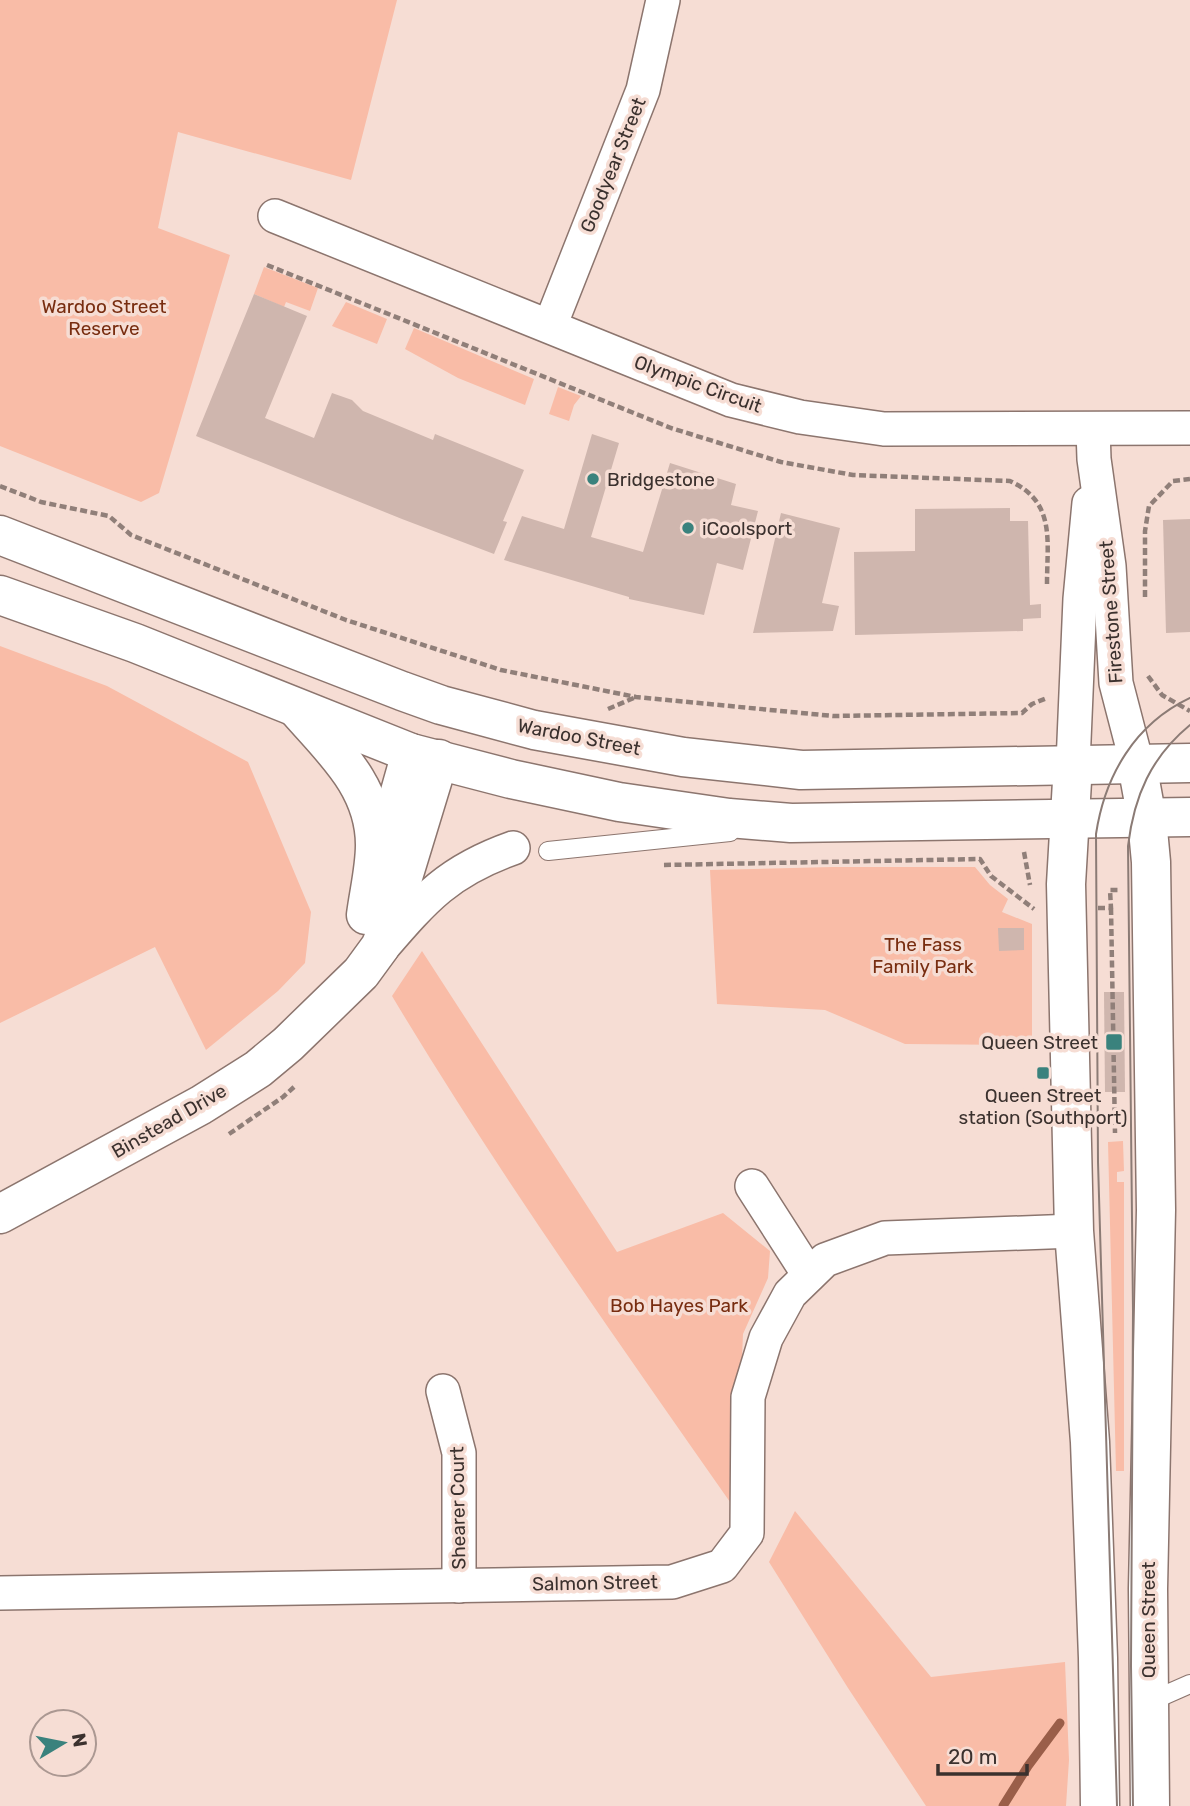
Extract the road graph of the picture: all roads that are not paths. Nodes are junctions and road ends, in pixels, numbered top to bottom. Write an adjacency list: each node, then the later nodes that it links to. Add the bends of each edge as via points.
1 (663, 0): 3 (street, Goodyear Street, via 643,90)
2 (275, 216): 3 (street, Olympic Circuit)
3 (550, 326): 5 (street, Olympic Circuit, via 731,400 800,417 884,429)
4 (1190, 428): 5 (street, Olympic Circuit)
5 (1094, 444): 12 (street, Firestone Street, via 1082,574 1061,690); 13 (street, Firestone Street, via 1110,566 1116,683)
6 (0, 535): 8 (street, Wardoo Street)
7 (0, 595): 9 (street, via 135,643)
8 (441, 705): 10 (street); 12 (street, Wardoo Street, via 603,743 801,770)
9 (299, 710): 10 (street); 20 (street, Binstead Drive, via 350,768 368,801 375,846)
10 (425, 756): 17 (street, via 619,802 729,818); 20 (street, Binstead Drive); 21 (street, Binstead Drive, via 386,933)
11 (1190, 763): 13 (street, Wardoo Street)
12 (1073, 764): 13 (street, Wardoo Street); 16 (street)
13 (1137, 764): 15 (street, Queen Street)
14 (1190, 817): 15 (street)
15 (1147, 818): 16 (street); 31 (street, Queen Street, via 1156,1210)
16 (1071, 821): 17 (street); 25 (street, via 1066,884)
17 (817, 824): 19 (lane)
18 (513, 848): 21 (street, Binstead Drive, via 448,879)
19 (548, 851)
20 (366, 915): 22 (street, Binstead Drive, via 348,971)
21 (369, 964): 22 (street, Binstead Drive)
22 (324, 1009): 24 (street, Binstead Drive, via 268,1060 201,1105)
23 (752, 1186): 26 (street)
24 (0, 1214)
25 (1074, 1231): 26 (street, Salmon Street, via 885,1238 825,1259); 32 (street, via 1090,1442)
26 (809, 1275): 28 (street, Salmon Street, via 790,1294 766,1338 755,1374 748,1398 747,1533 722,1566 672,1582)
27 (443, 1391): 28 (street, Shearer Court, via 459,1453)
28 (459, 1586): 29 (street, Salmon Street)
29 (0, 1593)
30 (1190, 1684): 31 (lane)
31 (1149, 1702): 33 (street, Queen Street)
32 (1100, 1806)
33 (1150, 1806)

